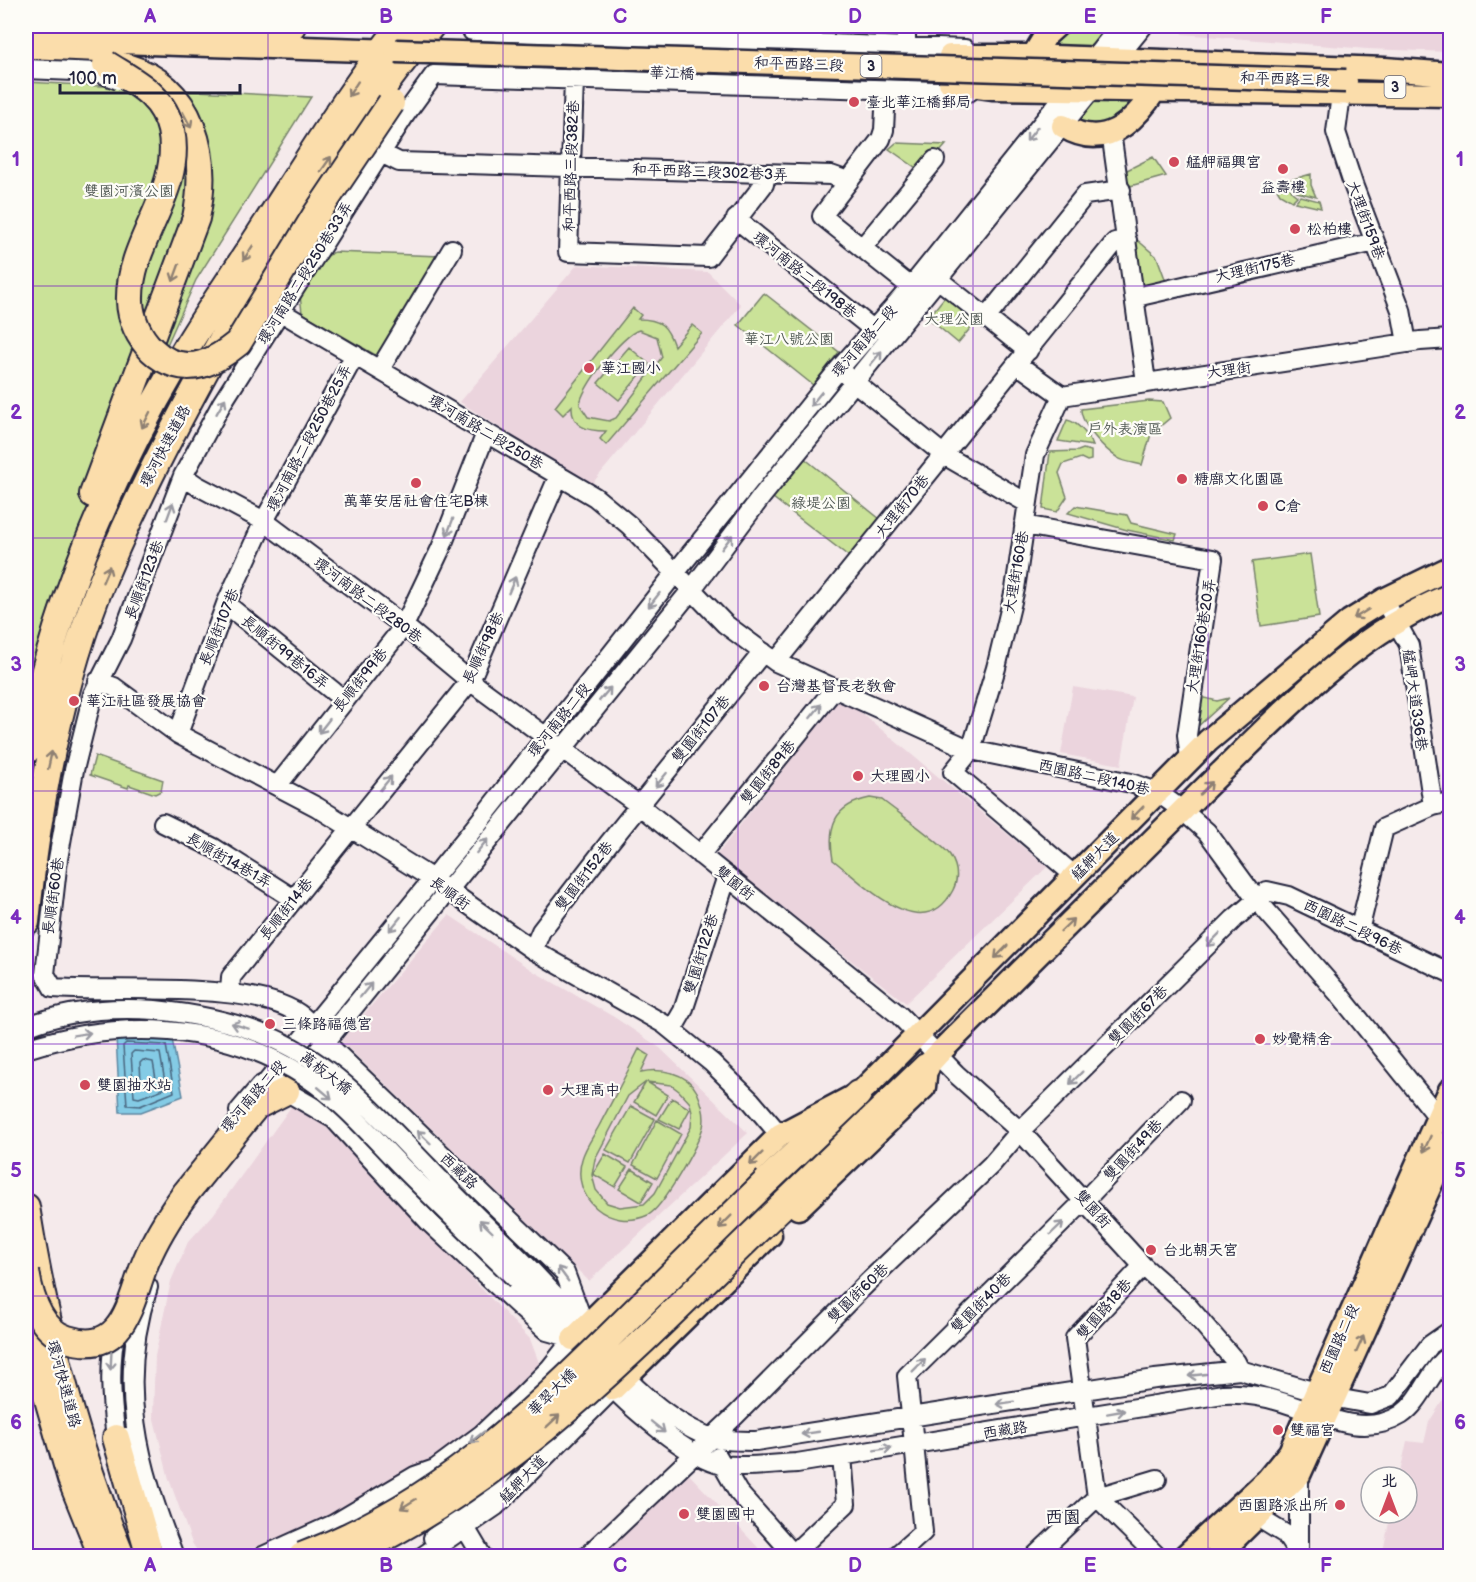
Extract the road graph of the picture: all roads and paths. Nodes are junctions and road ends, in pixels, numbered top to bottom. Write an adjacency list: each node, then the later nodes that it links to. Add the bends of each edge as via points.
1 (141, 26): 2 (highway)
2 (292, 26)
3 (400, 26): 74 (highway, 環河快速道路, one-way to 74, via 362,75 178,362 105,502)
4 (431, 26): 102 (highway, 環河快速道路, one-way to 4, via 40,803 73,666 96,596 135,505 251,285 304,197 376,92)
5 (906, 26): 12 (street)
6 (1056, 26): 16 (main road)
7 (1120, 26): 18 (street, 環河南路二段)
8 (1143, 26): 19 (street, 環河南路二段)
9 (467, 27): 10 (street, 和平西路三段, via 571,37); 22 (street); 32 (highway)
10 (624, 31): 12 (street, 和平西路三段)
11 (26, 39): 13 (main road, 華江橋 / 3)
12 (906, 47): 14 (street, 和平西路三段, via 970,49)
13 (396, 51): 15 (main road, 華江橋 / 3, bridge, via 452,39); 24 (main road, 華江橋 / 3, bridge, via 450,65); 28 (main road, 和平西路三段 / 3, bridge)
14 (990, 55): 15 (main road, 和平西路三段 / 3); 16 (main road, 和平西路三段 / 3)
15 (950, 56)
16 (1033, 56): 18 (main road, 和平西路三段 / 3)
17 (26, 59): 20 (highway)
18 (1093, 59): 19 (main road, 和平西路三段 / 3); 27 (street, 環河南路二段)
19 (1116, 61): 25 (main road, 和平西路三段 / 3, via 1385,69); 29 (street, 環河南路二段)
20 (106, 64): 32 (highway, bridge, via 145,86 160,104 171,129 173,157 169,180 136,257 130,302 132,320 143,339 158,357 179,364 201,364 223,356 238,344 316,213); 74 (highway, one-way to 74, bridge, via 126,67 150,78 181,109 199,144 201,196 92,498)
21 (26, 69): 32 (street, bridge, via 98,72 122,81 142,95 157,115 165,137 165,161 161,181 129,258 124,319 142,351 157,364 175,371 198,373 216,368 247,346)
22 (434, 75): 23 (street, 和平西路三段); 32 (street); 35 (street, 環河南路二段250巷33弄)
23 (572, 76): 30 (street, 和平西路三段); 37 (street, 和平西路三段382巷)
24 (950, 82): 26 (main road, 和平西路三段 / 3)
25 (1447, 85): 28 (main road, 和平西路三段 / 3, via 1408,79)
26 (992, 88): 27 (main road, 和平西路三段 / 3); 30 (street, 和平西路三段, via 972,92)
27 (1069, 88): 29 (main road, 和平西路三段 / 3); 47 (street, 環河南路二段, one-way to 47)
28 (1344, 88): 31 (main road, 和平西路三段 / 3); 43 (street, 大理街159巷, via 1336,132)
29 (1093, 89): 31 (main road, 和平西路三段 / 3); 33 (street, 環河南路二段)
30 (886, 90): 39 (street, via 883,134)
31 (1155, 90): 34 (main road, via 1136,117)
32 (394, 105)
33 (1063, 126): 34 (main road, via 1084,135); 46 (street, 環河南路二段)
34 (1111, 132): 40 (street)
35 (381, 153): 37 (street, 和平西路三段302巷3弄, via 399,162); 49 (street, 環河南路二段250巷33弄)
36 (935, 160): 44 (street)
37 (571, 167): 38 (street, 和平西路三段302巷3弄); 41 (street, 和平西路三段382巷, via 568,252 708,257)
38 (766, 174): 39 (street, 和平西路三段302巷3弄, via 831,175); 41 (street, via 764,184)
39 (848, 181): 44 (street, via 822,216)
40 (1121, 190): 42 (street); 50 (street, via 1085,195)
41 (736, 219): 51 (street, 環河南路二段198巷)
42 (1127, 240): 48 (street); 55 (street, 大理街70巷, via 1115,242)
43 (1375, 242): 48 (street, 大理街175巷); 53 (street, 大理街159巷, via 1401,310)
44 (862, 248): 47 (street)
45 (452, 249): 56 (street)
46 (939, 280): 50 (street); 59 (street, 環河南路二段, one-way to 46)
47 (911, 287): 51 (street, 環河南路二段)
48 (1136, 297): 58 (street)
49 (280, 312): 54 (street, 環河南路二段250巷); 64 (street, 環河南路二段250巷33弄, one-way to 49, via 222,404)
50 (986, 318): 55 (street)
51 (874, 330): 57 (street, 環河南路二段)
52 (1450, 339): 53 (street, 大理街)
53 (1407, 343): 58 (street, 大理街)
54 (355, 355): 56 (street, 環河南路二段250巷); 66 (street, 環河南路二段250巷25弄)
55 (1023, 357): 60 (street); 62 (street, 大理街70巷)
56 (380, 369): 61 (street, 環河南路二段250巷)
57 (839, 369): 59 (street); 69 (street, 環河南路二段, one-way to 69)
58 (1146, 382): 60 (street, 大理街)
59 (855, 384): 62 (street); 70 (street, 環河南路二段, one-way to 59, via 762,496)
60 (1062, 396): 65 (street, 大理街160巷, via 1035,456)
61 (486, 434): 63 (street, 環河南路二段250巷); 76 (street, 長順街99巷, one-way to 76, via 441,548)
62 (944, 455): 65 (street); 77 (street, 大理街70巷)
63 (559, 475): 69 (street, 環河南路二段250巷, via 620,518); 79 (street, 長順街98巷, one-way to 63)
64 (183, 476): 66 (street, 環河南路二段280巷); 78 (street, 長順街123巷, one-way to 64, via 121,639)
65 (1027, 503): 67 (street, 大理街160巷)
66 (264, 521): 73 (street, 長順街107巷); 76 (street, 環河南路二段280巷)
67 (1024, 525): 85 (street, 大理街160巷, via 1015,589); 87 (street, 大理街160巷20弄, via 1213,559 1187,735)
68 (1450, 568): 72 (main road, 艋舺大道)
69 (675, 573): 70 (street, 西園路二段140巷); 83 (street, 環河南路二段, one-way to 83)
70 (692, 589): 77 (street, 西園路二段140巷, via 725,624); 84 (street, 環河南路二段, one-way to 70)
71 (1450, 595): 75 (main road, 艋舺大道)
72 (1384, 600): 75 (street, 艋岬大道336巷); 87 (main road, 艋舺大道, one-way to 87, via 1308,654)
73 (226, 604): 81 (street, 長順街99巷16弄); 82 (street, 長順街107巷)
74 (63, 611): 86 (highway, 環河快速道路, via 42,675)
75 (1394, 622): 90 (street, 艋岬大道336巷, via 1408,645); 92 (main road, 艋舺大道, one-way to 75, via 1287,707)
76 (404, 626): 79 (street, 環河南路二段280巷); 81 (street, 長順街99巷)
77 (770, 657): 80 (street, 西園路二段140巷); 91 (street, 雙園街107巷, one-way to 91)
78 (98, 681): 82 (street, 長順街, via 114,687); 106 (street, 長順街60巷, via 74,770 48,930 45,974 53,987)
79 (470, 681): 83 (street, 環河南路二段280巷); 94 (street, 長順街98巷, one-way to 79)
80 (835, 688): 85 (street, 西園路二段140巷); 95 (street, 雙園街89巷, one-way to 80)
81 (344, 700): 88 (street, 長順街99巷, one-way to 88)
82 (178, 734): 88 (street, 長順街)
83 (546, 736): 84 (street, 雙園街); 98 (street, 環河南路二段)
84 (562, 746): 91 (street, 雙園街); 99 (street, 環河南路二段, one-way to 84)
85 (971, 750): 89 (street, 西園路二段140巷, via 1131,783); 97 (street, 大理街160巷, via 953,772)
86 (26, 751)
87 (1190, 759): 89 (main road, 艋舺大道)
88 (277, 786): 94 (street, 長順街)
89 (1157, 792): 92 (street, 西園路二段140巷); 97 (main road, 艋舺大道, one-way to 97)
90 (1442, 804): 103 (street, via 1384,828)
91 (640, 806): 95 (street, 雙園街); 104 (street, 雙園街152巷, via 541,932)
92 (1182, 810): 101 (street, 西園路二段140巷, via 1207,832); 113 (main road, 艋舺大道, one-way to 92)
93 (163, 823): 100 (street, 長順街14巷1弄, via 214,848)
94 (349, 828): 98 (street, 長順街); 100 (street, 長順街14巷)
95 (700, 855): 96 (street, 雙園街)
96 (727, 876): 109 (street, 雙園街122巷, via 683,1011); 110 (street, 雙園街, via 899,1014)
97 (1076, 876): 110 (main road, 艋舺大道, one-way to 110)
98 (431, 878): 99 (street, 長順街); 108 (street, 環河南路二段, one-way to 108)
99 (446, 891): 104 (street, 長順街); 111 (street, 環河南路二段, one-way to 99)
100 (294, 899): 106 (street, 長順街14巷, via 231,977)
101 (1256, 899): 103 (street, 西園路二段96巷, via 1267,891 1289,896); 118 (street, 西園路二段140巷); 119 (street, 雙園街67巷, one-way to 119)
102 (26, 922)
103 (1359, 931): 105 (street, 西園路二段96巷)
104 (533, 950): 109 (street, 長順街)
105 (1450, 973)
106 (230, 993): 108 (street, 長順街60巷, via 273,1002 302,1016)
107 (26, 1027): 130 (street, 萬板大橋, one-way to 107, bridge, via 365,1104 325,1069 276,1039 220,1020 115,1007 73,1013)
108 (313, 1027): 111 (street, 西藏路); 114 (street, 環河南路二段)
109 (672, 1030): 120 (street, 長順街, via 744,1095)
110 (919, 1036): 113 (street, 雙園街); 116 (main road, 艋舺大道)
111 (325, 1042): 114 (street, 環河南路二段); 133 (street, 西藏路, one-way to 111, via 565,1273)
112 (26, 1049): 130 (street, 萬板大橋, one-way to 130, bridge, via 80,1034 142,1029 211,1038 264,1055 306,1077 350,1114)
113 (932, 1061): 119 (street, 雙園街); 125 (highway, 艋舺大道); 136 (main road, via 924,1087)
114 (276, 1086): 126 (street, 環河南路二段, via 260,1086 177,1186); 127 (street, 環河南路二段, via 179,1220); 129 (highway, bridge, via 185,1194 143,1268 127,1318 108,1336 76,1341 52,1331 37,1311); 133 (street, via 334,1119 430,1223 547,1331)
115 (1450, 1090): 118 (main road, 西園路二段)
116 (858, 1094): 120 (main road); 122 (highway, 艋舺大道)
117 (1181, 1100): 123 (street, 雙園街49巷)
118 (1444, 1120): 139 (main road, 西園路二段, one-way to 139)
119 (1020, 1131): 123 (street, 雙園街); 143 (street, 雙園街60巷, via 991,1165 867,1282)
120 (780, 1135): 133 (main road, one-way to 133)
121 (1450, 1142): 139 (main road, 西園路二段, one-way to 121)
122 (766, 1181): 162 (highway, 華翠大橋, one-way to 162, bridge, via 539,1407 473,1461 397,1511)
123 (1085, 1200): 128 (street, 雙園街); 140 (street, 雙園街40巷, one-way to 123, via 907,1376)
124 (26, 1207): 158 (highway, 環河快速道路, via 44,1312 81,1448)
125 (781, 1208): 163 (highway, 華翠大橋, one-way to 125, bridge, via 422,1517 533,1440)
126 (138, 1252): 127 (street); 142 (street, 環河南路二段, one-way to 142, via 111,1351 110,1382)
127 (157, 1260): 142 (street, 環河南路二段, via 142,1308 131,1371)
128 (1143, 1266): 135 (street, 雙園街, via 1186,1304); 137 (street, 雙園路18巷, via 1075,1338)
129 (26, 1272)
130 (522, 1273): 133 (street, 西藏路)
131 (26, 1323): 157 (highway, 環河快速道路, via 71,1479)
132 (1450, 1331): 139 (street, 西藏路, via 1430,1345 1391,1396 1370,1404)
133 (579, 1333): 136 (street, 西藏路); 138 (street)
134 (1450, 1355): 139 (street, 西藏路, via 1409,1409 1387,1423 1360,1425)
135 (1240, 1370): 137 (street, 西藏路, one-way to 137); 139 (street, 西藏路)
136 (620, 1384): 143 (street, 西藏路); 145 (street, 西藏路, one-way to 145); 152 (street, 艋舺大道, via 496,1506)
137 (1083, 1391): 140 (street, 西藏路, one-way to 140); 141 (street)
138 (520, 1398): 153 (street, 艋舺大道, via 512,1454 489,1495); 161 (street, one-way to 161, via 482,1434 435,1469 415,1476 334,1524)
139 (1321, 1405): 141 (street, 西藏路, one-way to 139, via 1233,1394); 148 (main road, 西園路二段); 151 (main road, 西園路二段)
140 (909, 1418): 143 (street, 西藏路, one-way to 143, via 756,1441); 144 (street, 雙園街40巷)
141 (1086, 1418): 144 (street, 西藏路); 150 (street)
142 (127, 1437): 159 (highway); 160 (street, 環河南路二段)
143 (712, 1438): 145 (street, 雙園街60巷); 147 (street)
144 (913, 1445): 146 (street, 西藏路, one-way to 144); 166 (street, 雙園街40巷, via 923,1532)
145 (694, 1454): 147 (street, 西藏路); 165 (street, 雙園街60巷)
146 (842, 1456): 147 (street, 西藏路, via 797,1463); 154 (street, via 846,1504)
147 (721, 1464): 154 (street, via 738,1492)
148 (1299, 1475): 151 (main road, 西園路二段); 156 (street)
149 (1157, 1479): 150 (street)
150 (1097, 1497): 167 (street); 168 (street)
151 (1249, 1512): 156 (street, via 1286,1534); 169 (main road, 西園路二段); 170 (main road, 西園路二段)
152 (466, 1529): 155 (street, 艋舺大道); 164 (street)
153 (433, 1538)
154 (794, 1555)
155 (424, 1556)
156 (1299, 1556)
157 (102, 1557)
158 (121, 1557)
159 (150, 1557)
160 (174, 1557)
161 (262, 1557)
162 (302, 1557)
163 (347, 1557)
164 (482, 1557)
165 (587, 1557)
166 (896, 1557)
167 (1035, 1557)
168 (1156, 1557)
169 (1185, 1557)
170 (1217, 1557)

